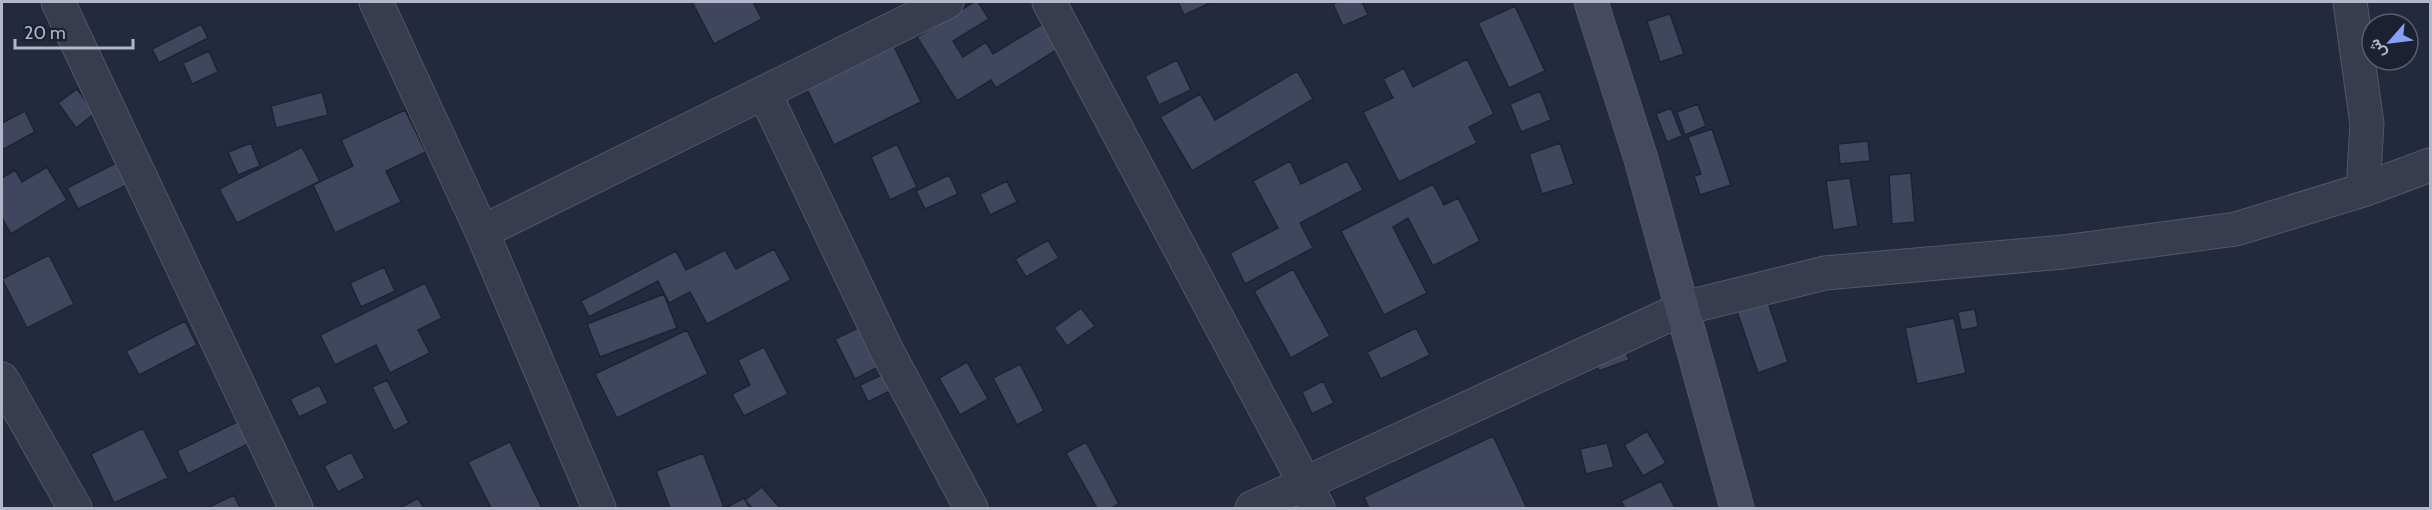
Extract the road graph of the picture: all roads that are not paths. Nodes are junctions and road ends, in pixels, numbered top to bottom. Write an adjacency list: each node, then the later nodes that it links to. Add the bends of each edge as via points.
1 (58, 2): 15 (street)
2 (376, 2): 10 (street)
3 (947, 2): 7 (street)
4 (1049, 2): 13 (street)
5 (1591, 2): 11 (street)
6 (2350, 2): 9 (street, via 2367,124)
7 (764, 92): 10 (street); 17 (street, via 887,351)
8 (2430, 165): 9 (street)
9 (2364, 190): 11 (street, via 2236,229 2063,252 1825,273)
10 (482, 232): 16 (street)
11 (1684, 308): 13 (street); 19 (street)
12 (2, 379): 14 (street)
13 (1312, 497): 18 (street)
14 (75, 508)
15 (296, 508)
16 (599, 508)
17 (971, 508)
18 (1252, 508)
19 (1737, 508)

